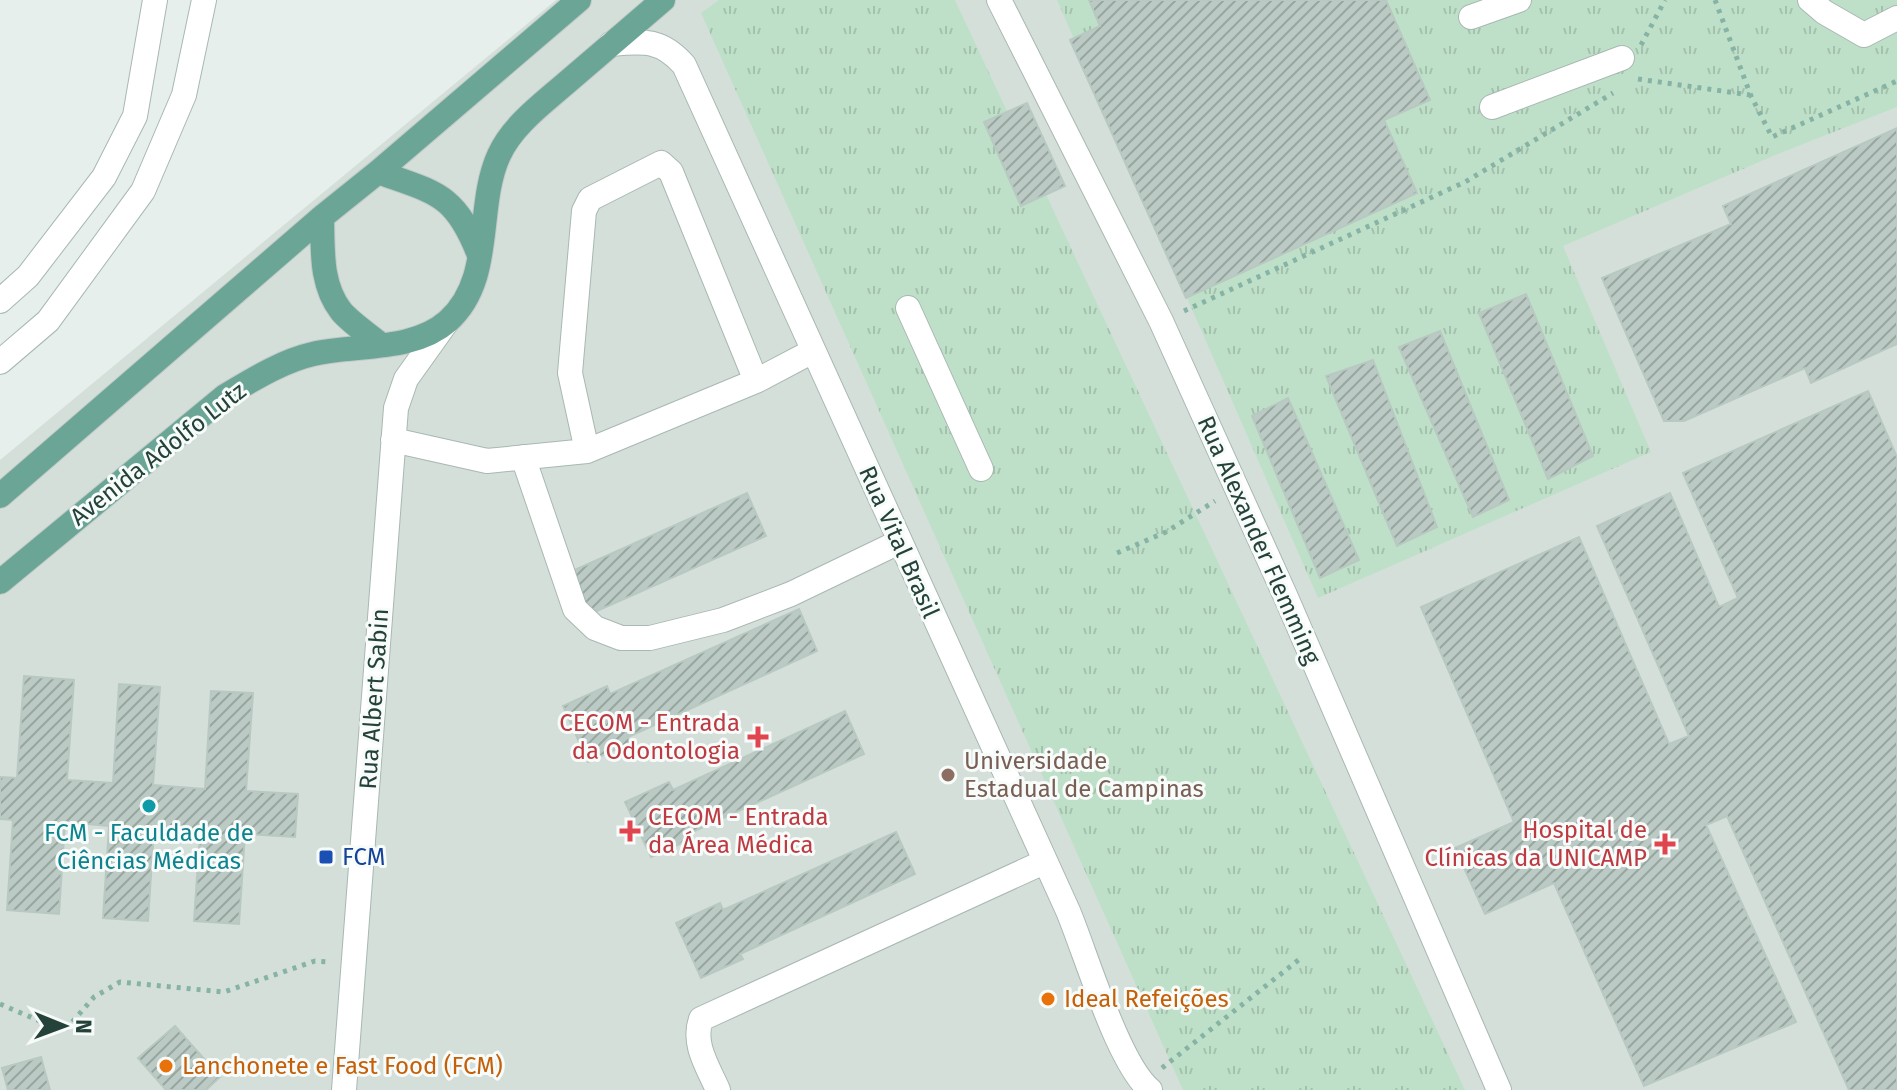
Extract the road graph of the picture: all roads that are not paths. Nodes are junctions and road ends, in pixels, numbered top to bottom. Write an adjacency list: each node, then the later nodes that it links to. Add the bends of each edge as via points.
1 (155, 0): 16 (street, via 135,116 104,177 28,276)
2 (204, 0): 21 (street, via 184,95 143,191 48,321)
3 (579, 0): 13 (main road)
4 (663, 0): 10 (main road, Avenida Adolfo Lutz)
5 (999, 0): 34 (street, Rua Alexander Flemming, via 1161,321)
6 (1519, 0): 8 (street)
7 (1810, 0): 9 (street, via 1864,35)
8 (1471, 17)
9 (1897, 18)
10 (611, 44): 15 (main road, Avenida Adolfo Lutz, via 528,117 499,153 487,195); 20 (street, Rua Vital Brasil, via 657,43 684,65)
11 (1625, 64): 12 (street)
12 (1492, 107)
13 (378, 172): 14 (main road); 15 (main road, via 444,198 461,215)
14 (322, 217): 19 (main road, via 329,291 342,312); 27 (main road)
15 (480, 257): 18 (main road, Avenida Adolfo Lutz, via 473,284)
16 (0, 301)
17 (908, 308): 26 (street)
18 (446, 323): 19 (main road, Avenida Adolfo Lutz, via 409,340); 23 (street, Rua Albert Sabin, via 406,379)
19 (380, 344): 29 (main road, Avenida Adolfo Lutz, via 311,354 225,396)
20 (813, 351): 22 (street); 28 (street, Rua Vital Brasil)
21 (0, 362)
22 (756, 381): 24 (street); 24 (street, via 671,172 661,163 590,199 584,211 570,373)
23 (393, 440): 25 (street, via 487,461); 32 (street, Rua Albert Sabin)
24 (587, 451): 25 (street)
25 (523, 457): 28 (street, via 575,609 595,628 621,638 650,638 723,620)
26 (981, 469)
27 (0, 496)
28 (899, 542): 30 (street, Rua Vital Brasil)
29 (0, 582)
30 (1044, 862): 31 (street, Rua Vital Brasil, via 1120,1044); 33 (street, via 701,1019 697,1043)
31 (1146, 1087)
32 (344, 1090)
33 (718, 1090)
34 (1499, 1090)

